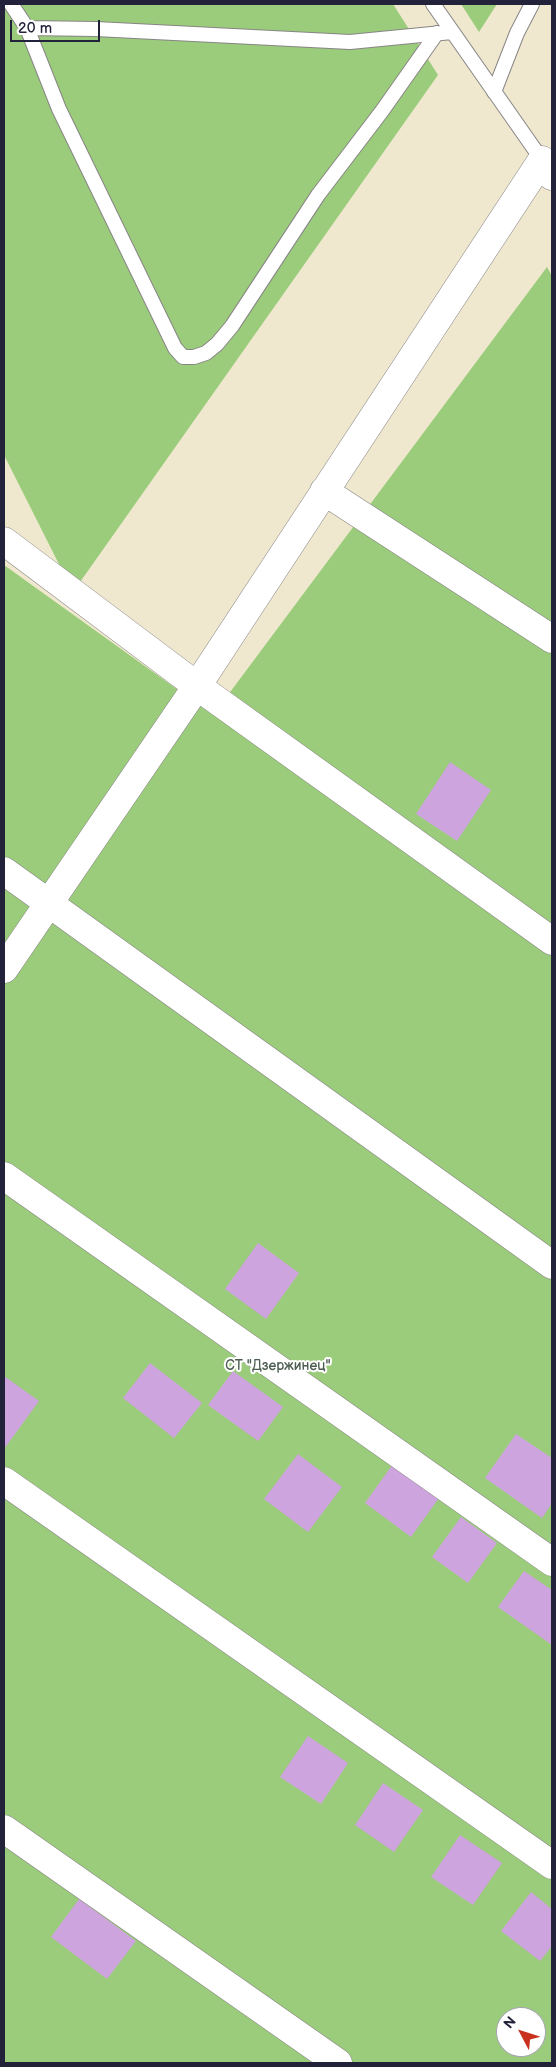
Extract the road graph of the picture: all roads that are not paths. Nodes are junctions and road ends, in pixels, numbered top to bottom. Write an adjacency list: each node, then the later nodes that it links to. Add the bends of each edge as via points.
1 (11, 4): 4 (lane)
2 (433, 4): 5 (lane)
3 (532, 4): 7 (lane)
4 (27, 28): 6 (lane, via 350,42); 6 (lane, via 59,109 175,348 183,357 206,353 232,326 318,195)
5 (452, 32): 6 (lane); 7 (lane)
6 (437, 33)
7 (494, 92): 8 (lane)
8 (547, 168): 9 (street)
9 (324, 492): 11 (street); 12 (street)
10 (4, 542): 12 (street)
11 (552, 639)
12 (197, 686): 14 (street); 15 (street)
13 (4, 871): 14 (street)
14 (48, 902): 16 (street); 18 (street)
15 (552, 941)
16 (4, 968)
17 (4, 1176): 20 (street)
18 (552, 1266)
19 (4, 1481): 22 (street)
20 (552, 1562)
21 (4, 1829): 23 (street)
22 (552, 1865)
23 (338, 2063)

